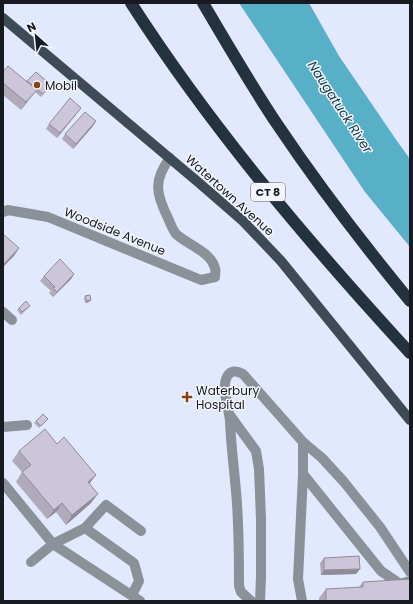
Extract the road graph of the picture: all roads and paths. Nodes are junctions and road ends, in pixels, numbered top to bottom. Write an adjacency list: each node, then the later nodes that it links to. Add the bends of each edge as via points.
1 (128, 3): 5 (highway)
2 (131, 3): 5 (highway, CT 8)
3 (203, 3): 8 (highway, via 282,131 342,214)
4 (3, 18): 6 (main road, Watertown Avenue)
5 (141, 18): 11 (highway, CT 8, via 264,187 341,278)
6 (170, 158): 7 (street, Woodside Avenue, via 158,180 163,207 176,233 208,256 216,268 215,277 201,280 48,218 8,210); 13 (main road, Watertown Avenue, via 262,240)
7 (3, 212)
8 (410, 300)
9 (3, 312): 10 (street)
10 (12, 320)
11 (410, 353)
12 (229, 414): 16 (street, via 226,378 229,373 237,371 243,374); 26 (street, via 239,537 239,586 241,592); 27 (street, via 256,451 259,469 262,577)
13 (410, 420)
14 (27, 425): 15 (street)
15 (3, 427)
16 (303, 442): 17 (street); 23 (street, via 322,458 380,526)
17 (303, 474): 24 (street, via 381,571 400,584); 28 (street, via 298,580)
18 (3, 483): 21 (street)
19 (85, 528): 20 (street, via 106,505); 21 (street); 25 (street, via 134,563 139,581)
20 (141, 531)
21 (53, 544): 22 (street); 25 (street)
22 (31, 562)
23 (410, 572)
24 (410, 581)
25 (136, 598)
26 (251, 601)
27 (260, 601)
28 (302, 601)

